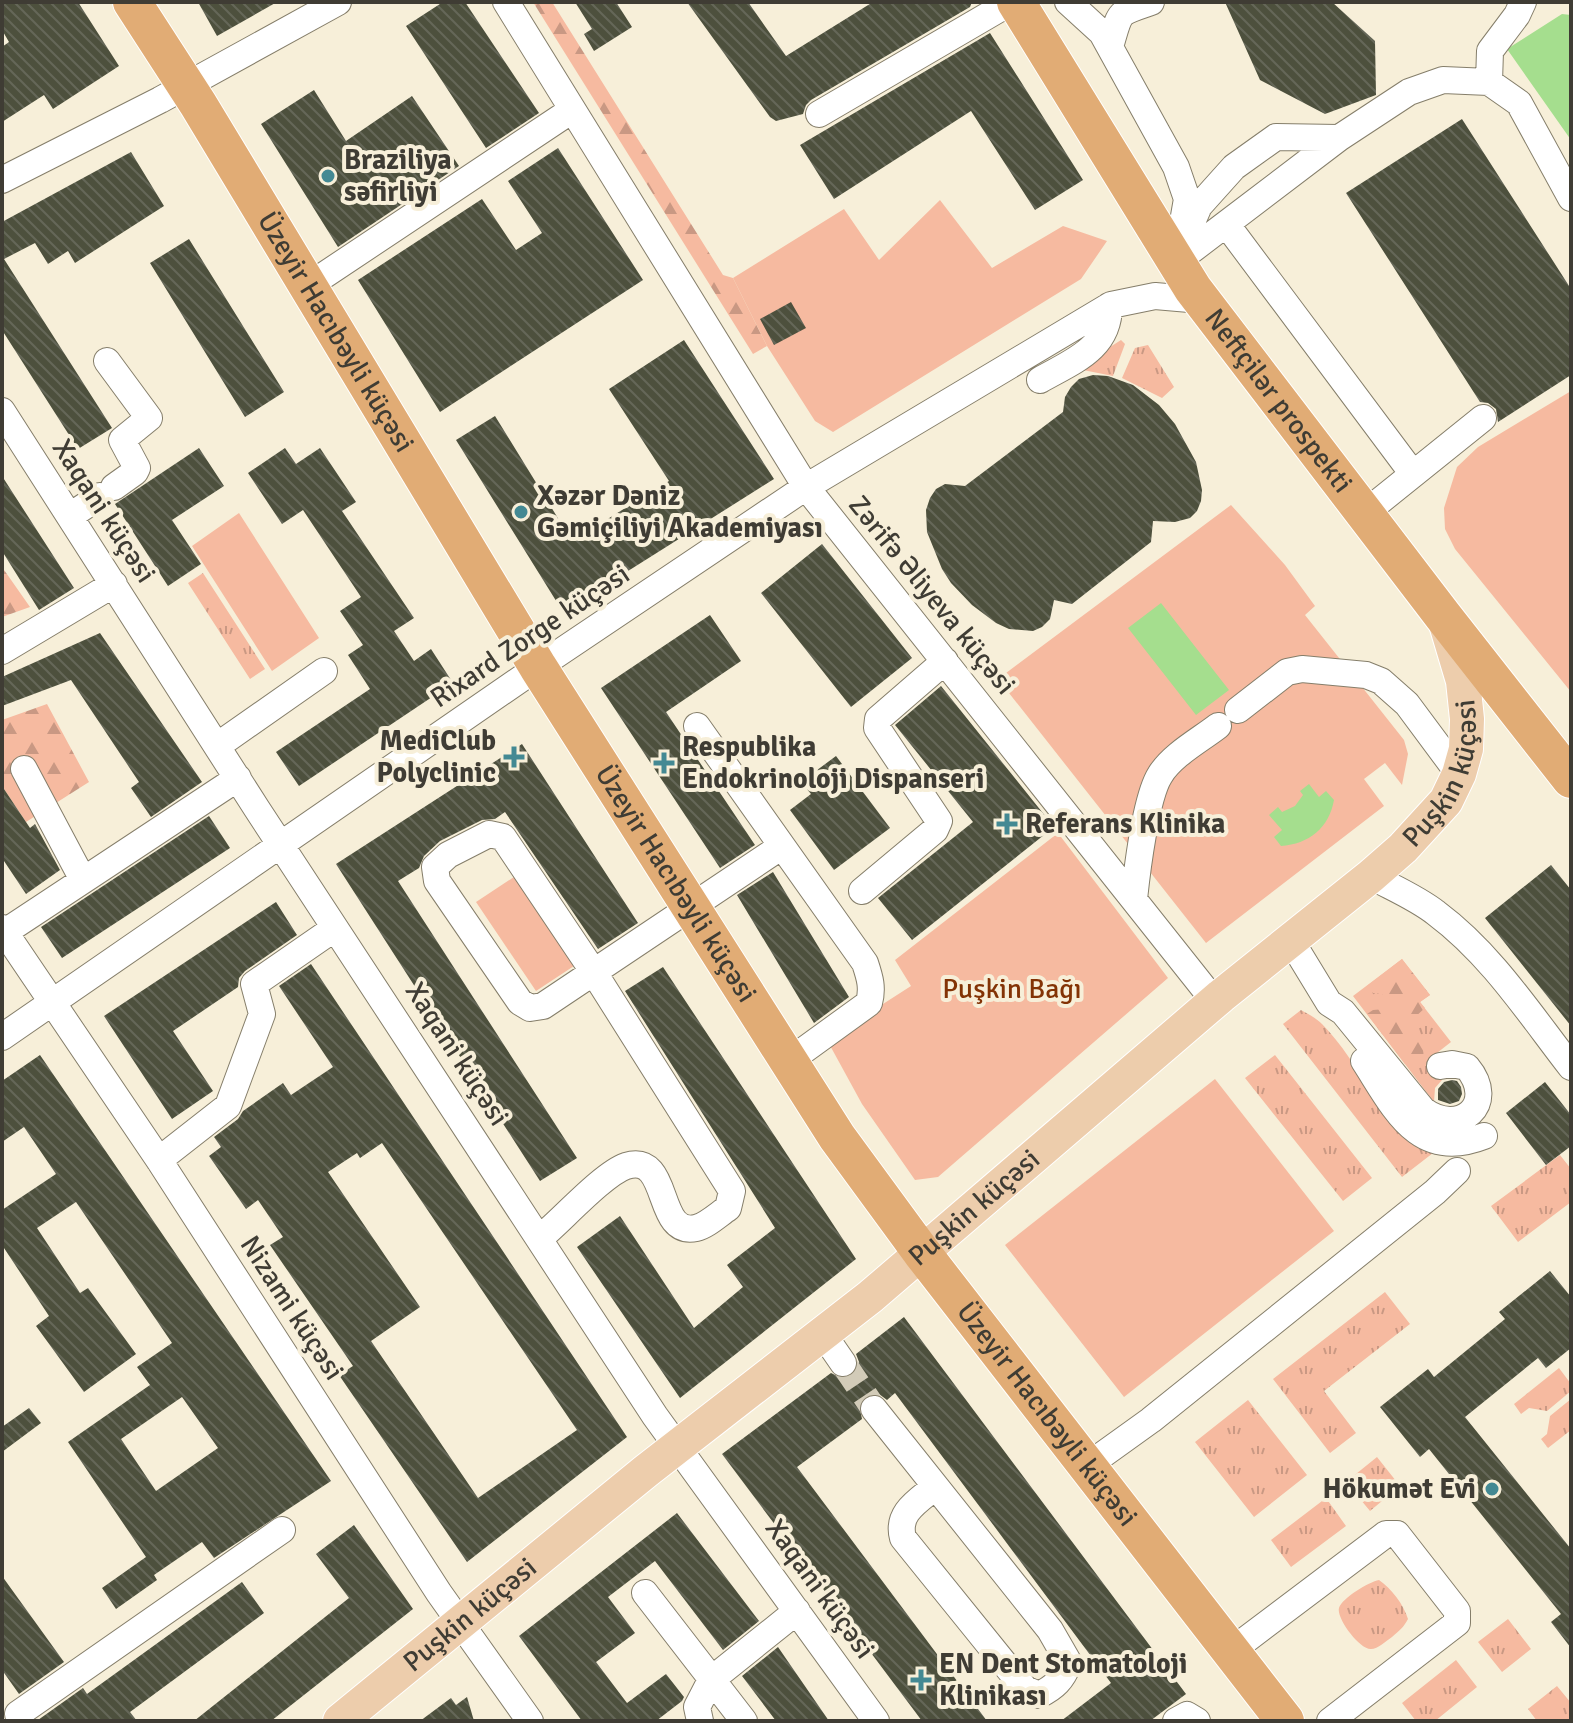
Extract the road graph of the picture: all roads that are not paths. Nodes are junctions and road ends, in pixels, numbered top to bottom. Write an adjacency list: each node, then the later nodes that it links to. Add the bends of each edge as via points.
1 (132, 2): 10 (highway, Üzeyir Hacıbəyli küçəsi)
2 (338, 2): 10 (street)
3 (506, 2): 11 (street, Zərifə Əliyeva küçəsi)
4 (1013, 2): 12 (street); 17 (highway, Neftçilər prospekti)
5 (1068, 2): 8 (street)
6 (1151, 2): 8 (street, via 1121,14)
7 (1523, 2): 9 (street, via 1490,51)
8 (1110, 47): 17 (street, via 1176,167 1187,199)
9 (1489, 82): 13 (street, via 1443,80 1409,92); 15 (street, via 1519,103)
10 (185, 86): 14 (street); 18 (highway, Üzeyir Hacıbəyli küçəsi)
11 (572, 110): 18 (street); 26 (street, Zərifə Əliyeva küçəsi)
12 (819, 114)
13 (1339, 138): 16 (street); 17 (street, via 1276,137 1234,167 1199,206)
14 (2, 180)
15 (1571, 198)
16 (1227, 225): 17 (street); 25 (street)
17 (1176, 262): 19 (highway, Neftçilər prospekti)
18 (308, 286): 33 (highway, Üzeyir Hacıbəyli küçəsi)
19 (1201, 300): 20 (street, Rixard Zorge küçəsi, via 1155,296); 27 (highway, Neftçilər prospekti)
20 (1109, 306): 22 (street, via 1101,341); 26 (street, Rixard Zorge küçəsi)
21 (107, 361): 28 (street, via 149,418 122,440 135,472)
22 (1040, 380)
23 (2, 411): 28 (street, Xaqani küçəsi)
24 (1483, 418): 25 (street)
25 (1413, 474): 27 (street)
26 (806, 487): 32 (street, Zərifə Əliyeva küçəsi); 33 (street, Rixard Zorge küçəsi)
27 (1365, 513): 30 (highway, Neftçilər prospekti)
28 (70, 516): 29 (street, Xaqani küçəsi)
29 (114, 584): 31 (street); 36 (street, Xaqani küçəsi)
30 (1443, 616): 38 (main road, Puşkin küçəsi, via 1463,681 1467,719); 40 (highway, Neftçilər prospekti)
31 (5, 644)
32 (945, 661): 45 (street, via 878,719 877,728 939,821); 46 (street, Zərifə Əliyeva küçəsi)
33 (538, 667): 41 (street, Rixard Zorge küçəsi); 47 (highway, Üzeyir Hacıbəyli küçəsi)
34 (324, 671): 36 (street)
35 (697, 726): 42 (street)
36 (217, 746): 39 (street, Xaqani küçəsi)
37 (24, 769): 44 (street)
38 (1459, 774): 43 (main road, Puşkin küçəsi, via 1446,801); 46 (street, via 1407,704 1381,681 1366,675 1287,672 1157,778)
39 (238, 778): 41 (street, Xaqani küçəsi); 44 (street)
40 (1571, 779)
41 (281, 846): 48 (street, Xaqani küçəsi); 52 (street, Rixard Zorge küçəsi)
42 (782, 846): 47 (street); 56 (street, via 865,963 873,990 869,1003)
43 (1371, 876): 50 (main road, Puşkin küçəsi); 58 (street, via 1434,911 1464,935)
44 (83, 880): 49 (street)
45 (862, 891)
46 (1134, 899): 53 (street, Zərifə Əliyeva küçəsi)
47 (690, 907): 51 (street); 56 (highway, Üzeyir Hacıbəyli küçəsi)
48 (335, 928): 60 (street, via 254,984 262,1014 228,1106); 62 (street, Xaqani küçəsi)
49 (5, 937): 52 (street, Nizami küçəsi)
50 (1290, 939): 53 (main road, Puşkin küçəsi); 54 (street)
51 (593, 971): 51 (street, via 543,1006 530,1008 520,1002 437,881 435,867 489,834 503,837); 62 (street, via 732,1191 731,1200 728,1208 697,1228 681,1227 673,1220 654,1173 628,1165)
52 (53, 1002): 55 (street, Rixard Zorge küçəsi); 60 (street, Nizami küçəsi)
53 (1215, 1002): 63 (main road, Puşkin küçəsi)
54 (1329, 1003): 57 (street, via 1343,1012 1423,1110 1436,1120 1456,1121 1475,1107 1480,1094 1477,1080 1467,1067); 59 (street, via 1400,1117 1418,1134 1437,1142 1466,1143)
55 (2, 1037)
56 (789, 1061): 63 (highway, Üzeyir Hacıbəyli küçəsi)
57 (1440, 1066)
58 (1571, 1067)
59 (1484, 1136)
60 (159, 1160): 73 (street, Nizami küçəsi)
61 (1457, 1171): 68 (street)
62 (540, 1238): 67 (street, Xaqani küçəsi)
63 (922, 1253): 64 (main road, Puşkin küçəsi); 68 (highway, Üzeyir Hacıbəyli küçəsi)
64 (823, 1334): 65 (street); 67 (main road, Puşkin küçəsi)
65 (843, 1363)
66 (874, 1409): 69 (street)
67 (677, 1448): 72 (street, Xaqani küçəsi); 73 (main road, Puşkin küçəsi)
68 (1087, 1466): 74 (highway, Üzeyir Hacıbəyli küçəsi)
69 (935, 1487): 69 (street, via 1050,1630 1069,1663 1055,1687 1039,1695 1025,1689 903,1538 905,1512)
70 (282, 1530): 76 (street)
71 (645, 1593): 75 (street)
72 (797, 1611): 75 (street); 81 (street, Xaqani küçəsi)
73 (461, 1623): 77 (main road, Puşkin küçəsi); 78 (street, Nizami küçəsi)
74 (1231, 1651): 84 (highway, Üzeyir Hacıbəyli küçəsi); 85 (street, via 1386,1534 1397,1534 1457,1611 1457,1623)
75 (711, 1680): 79 (street, via 697,1707); 80 (street)
76 (18, 1714)
77 (340, 1721)
78 (530, 1721)
79 (700, 1721)
80 (744, 1721)
81 (876, 1721)
82 (1176, 1721): 83 (street, via 1187,1715)
83 (1197, 1721)
84 (1285, 1721)
85 (1330, 1721)

